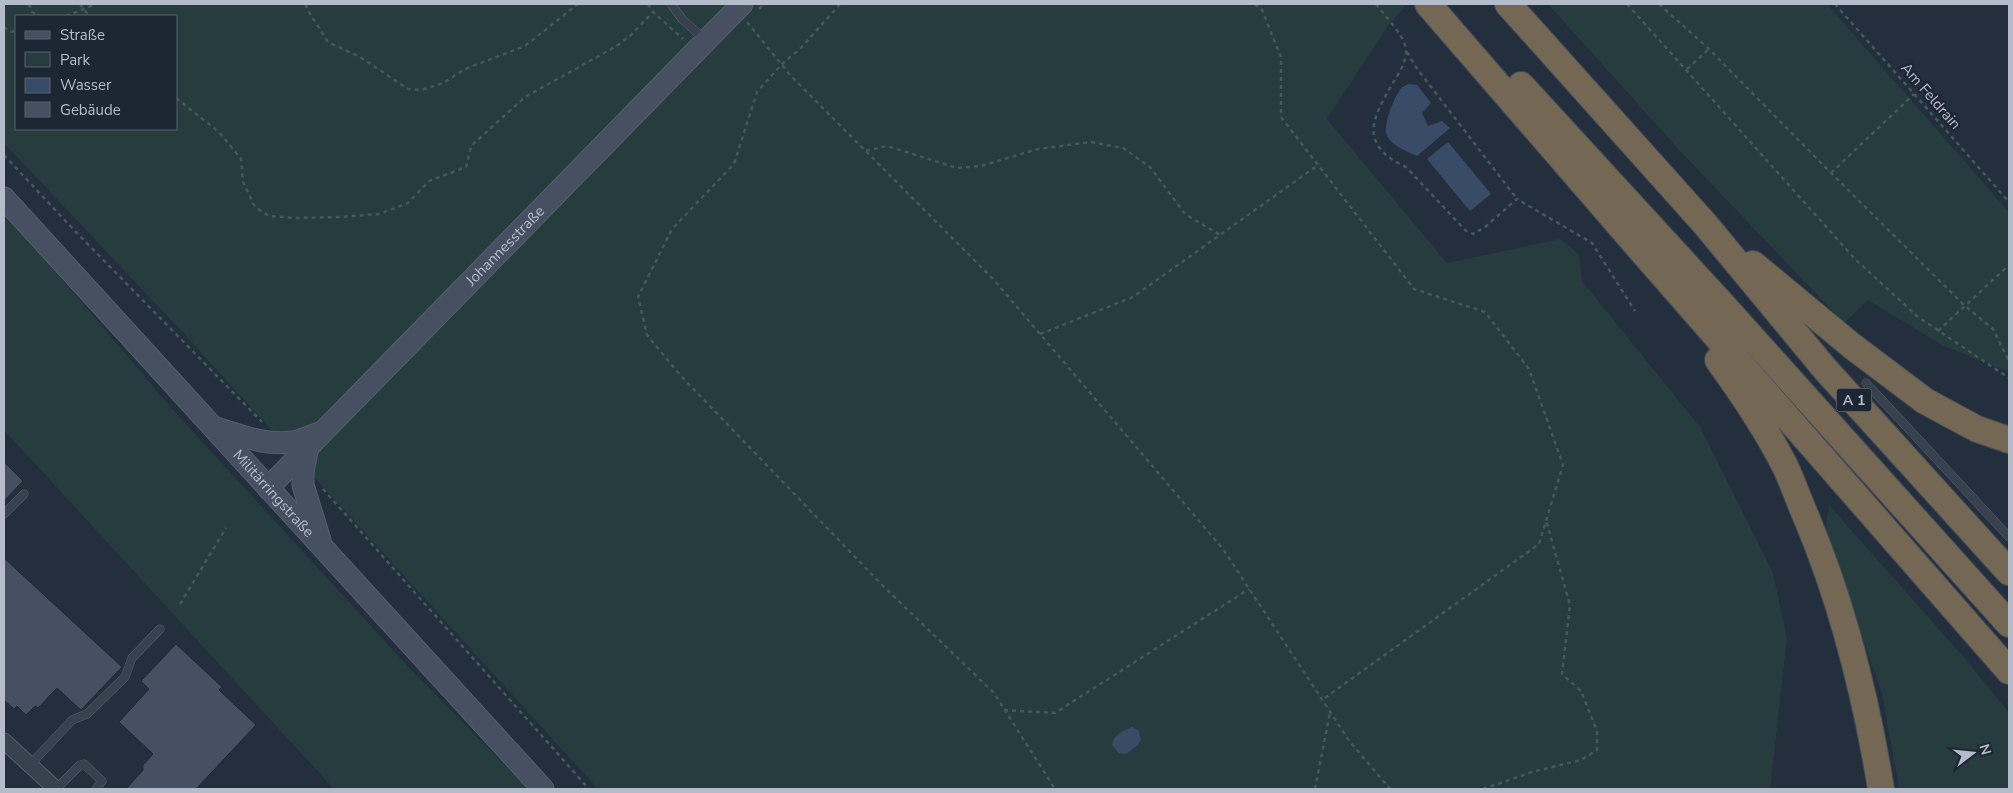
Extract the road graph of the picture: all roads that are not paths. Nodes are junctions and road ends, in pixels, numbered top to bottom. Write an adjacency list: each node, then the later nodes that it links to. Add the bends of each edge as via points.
1 (671, 4): 6 (lane)
2 (1428, 4): 9 (highway)
3 (1446, 4): 21 (highway, A 1, via 1721,303)
4 (1508, 4): 8 (highway, A 1)
5 (739, 6): 6 (main road, Johannesstraße)
6 (701, 44): 12 (main road, Johannesstraße)
7 (4, 198): 11 (main road, Militärringstraße)
8 (1704, 224): 13 (highway, via 1852,346 1925,401 1977,429); 20 (highway, A 1, via 1825,369)
9 (1640, 249): 23 (highway); 29 (highway, via 1658,279 1731,378 1785,467 1823,558 1845,627 1874,744)
10 (1866, 383): 18 (lane)
11 (213, 427): 12 (main road, via 272,443 295,442); 15 (main road, Militärringstraße)
12 (324, 431): 14 (main road, Johannesstraße)
13 (2009, 440)
14 (308, 446): 15 (main road, Johannesstraße); 19 (main road, via 303,485)
15 (268, 488): 19 (main road, Militärringstraße)
16 (24, 494): 17 (lane)
17 (4, 514)
18 (2009, 537)
19 (322, 546): 28 (main road, Militärringstraße)
20 (2009, 572)
21 (2009, 624)
22 (160, 629): 25 (lane, via 132,658 125,677 87,714 72,720)
23 (2009, 671)
24 (4, 741): 25 (street)
25 (30, 765): 27 (street)
26 (100, 788): 27 (lane, via 102,781 84,764)
27 (56, 789)
28 (543, 789)
29 (1881, 789)

